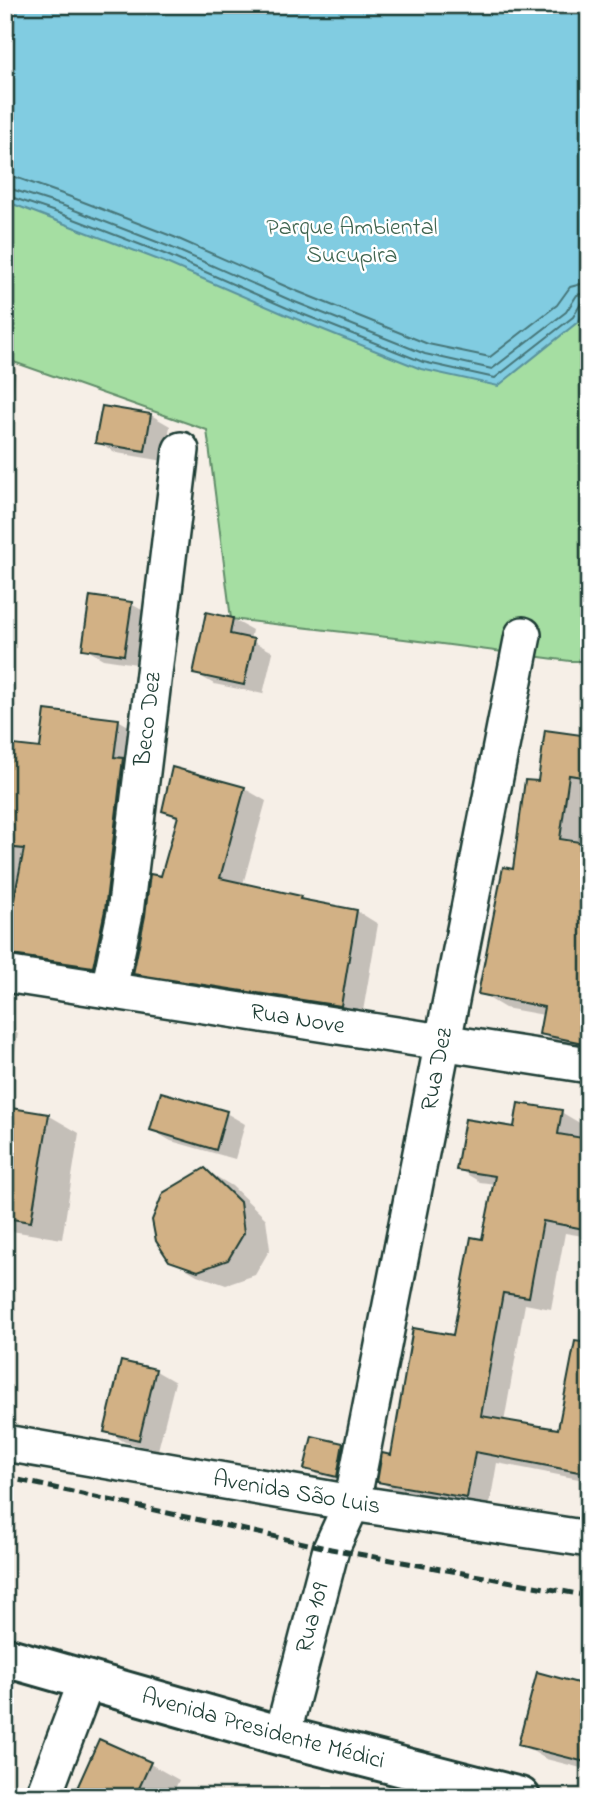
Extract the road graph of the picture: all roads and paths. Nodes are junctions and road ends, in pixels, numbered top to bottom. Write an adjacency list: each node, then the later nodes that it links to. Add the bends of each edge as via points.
1 (181, 450): 4 (street, Beco Dez, via 125,913)
2 (523, 635): 5 (street, Rua Dez)
3 (5, 974): 4 (street, Rua Nove)
4 (109, 989): 5 (street, Rua Nove)
5 (443, 1041): 6 (street, Rua Nove); 8 (street, Rua Dez)
6 (589, 1065)
7 (5, 1443): 8 (street, Avenida São Luis)
8 (352, 1503): 9 (street, Avenida São Luis); 12 (street, Rua 109, via 331,1549)
9 (589, 1539)
10 (5, 1657): 11 (main road, Avenida Presidente Médici)
11 (87, 1680): 12 (main road, Avenida Presidente Médici); 13 (street)
12 (282, 1736): 14 (main road, Avenida Presidente Médici)
13 (43, 1797)
14 (520, 1797)

